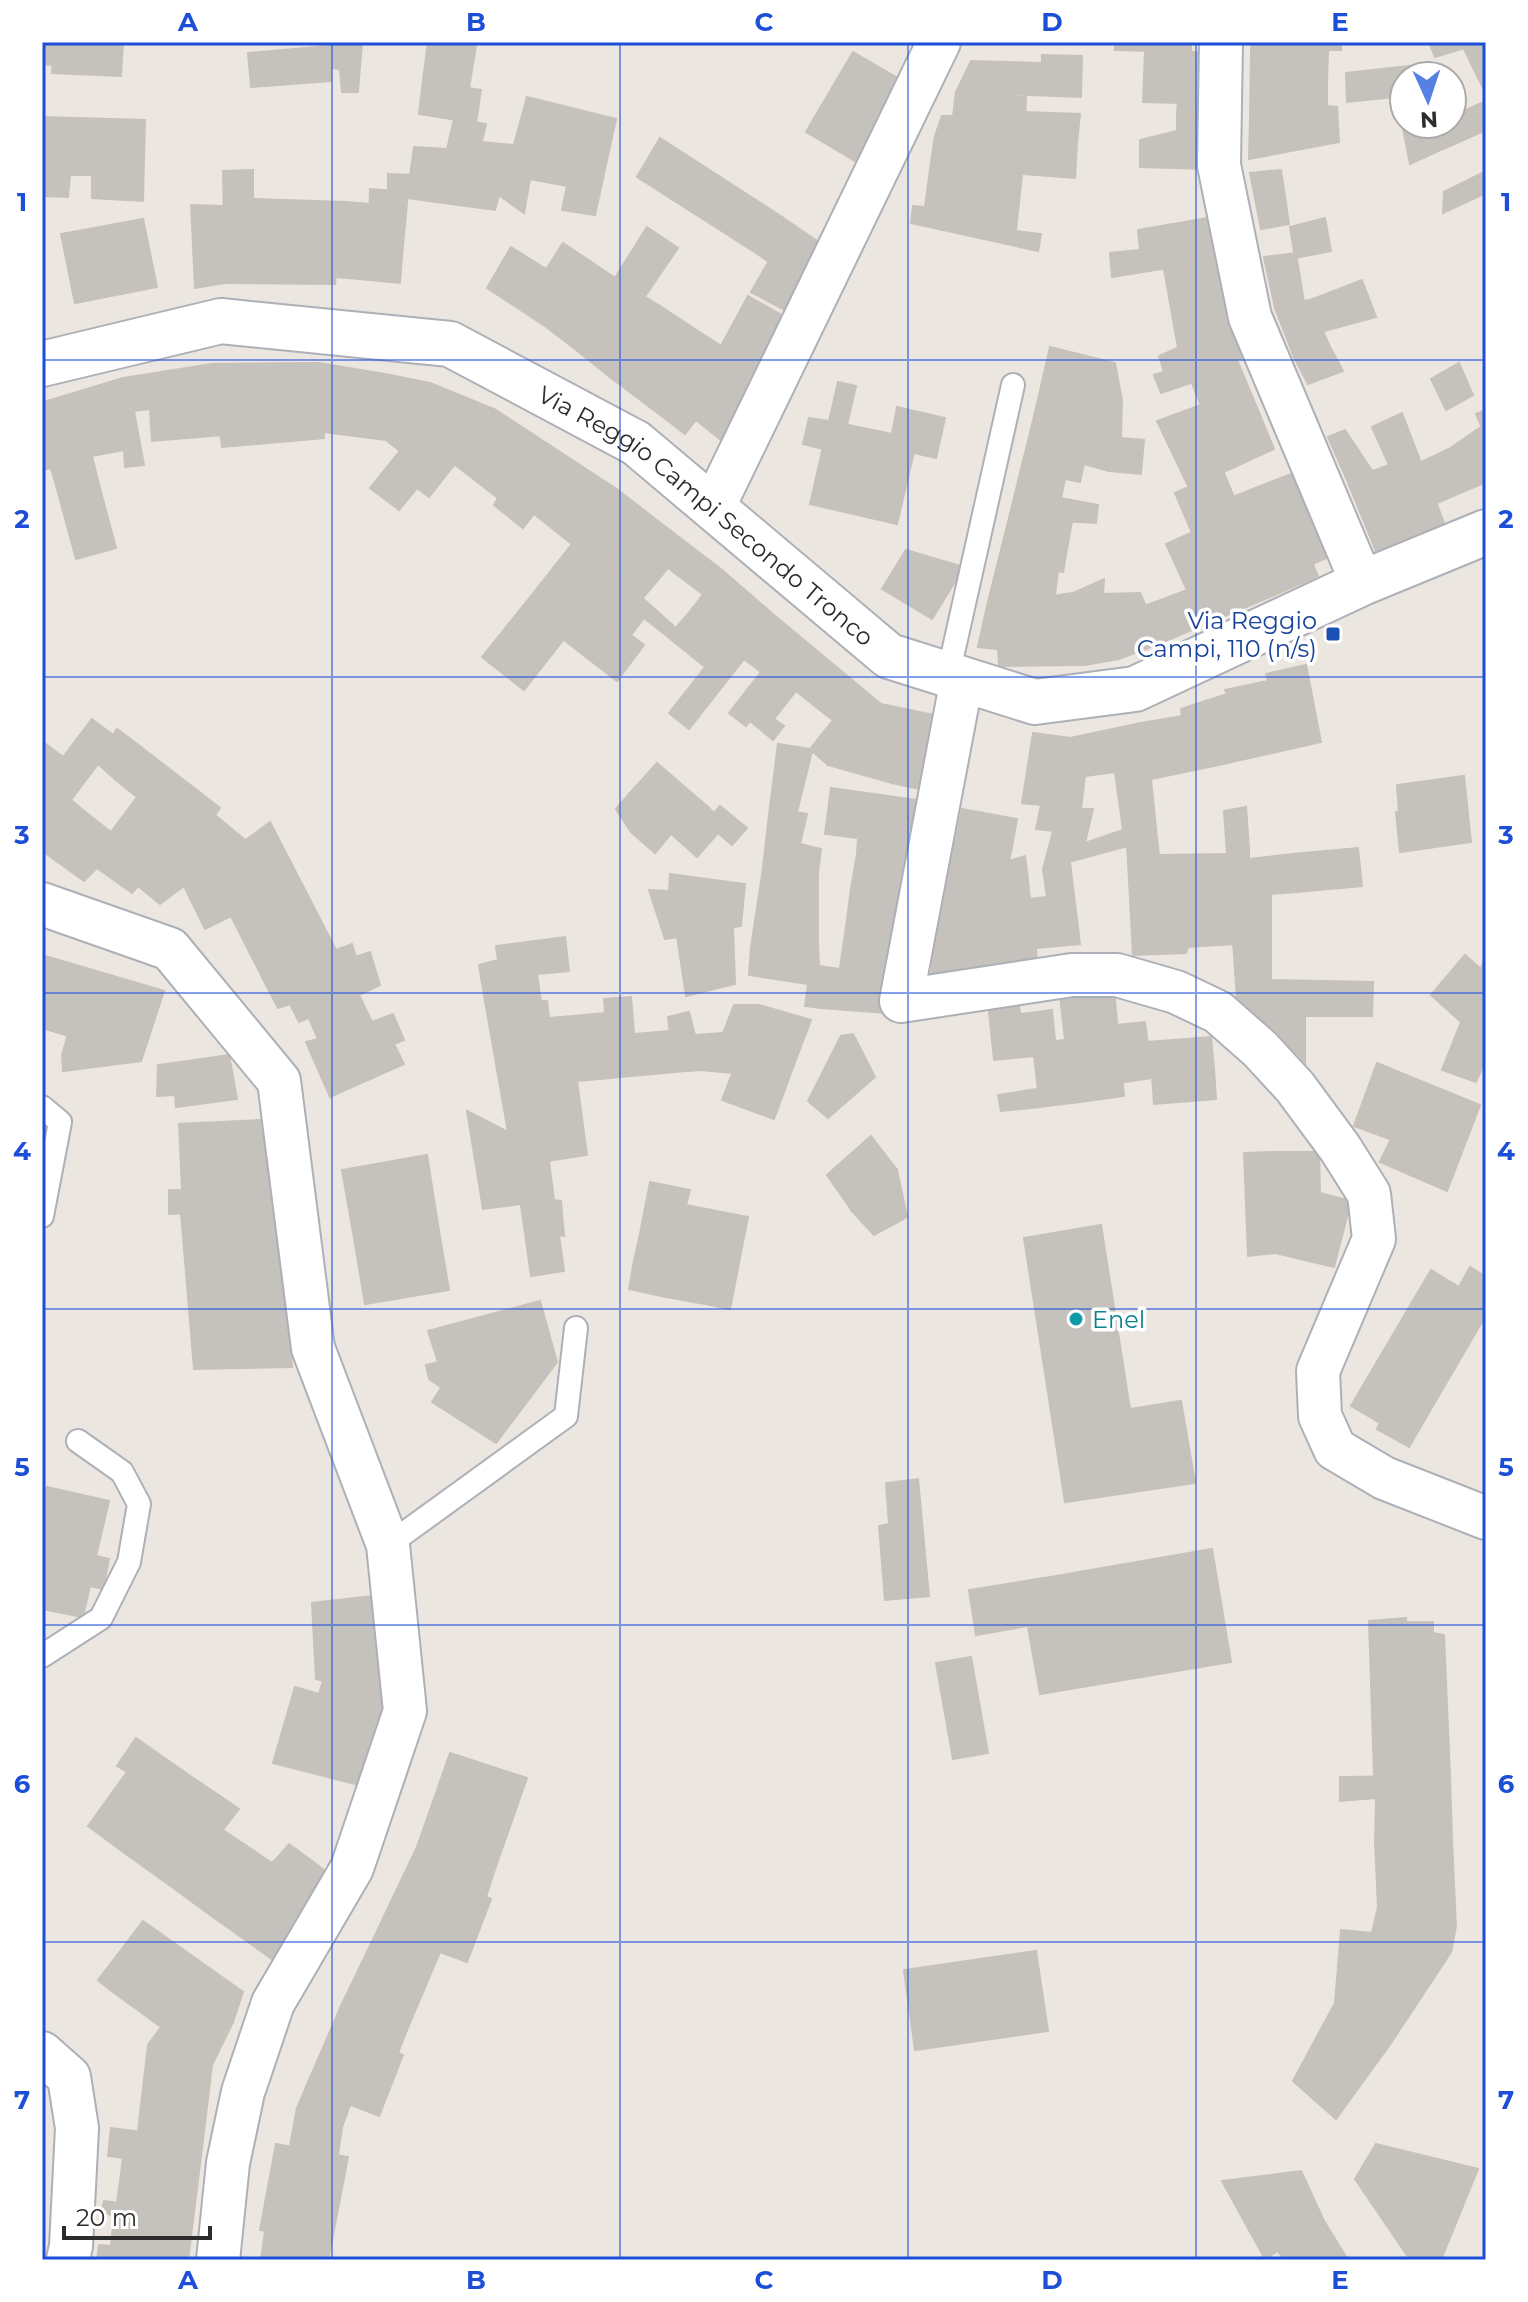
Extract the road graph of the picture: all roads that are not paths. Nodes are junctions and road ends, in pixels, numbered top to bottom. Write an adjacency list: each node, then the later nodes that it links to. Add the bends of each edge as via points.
1 (939, 42): 5 (street)
2 (1221, 42): 7 (street, via 1219,165 1250,317)
3 (42, 364): 5 (street, Via Reggio Campi Secondo Tronco, via 221,321 450,344 636,443)
4 (1013, 385): 8 (lane)
5 (714, 506): 8 (street, Via Reggio Campi Secondo Tronco, via 889,656)
6 (1486, 532): 7 (street, Via Reggio Campi Secondo Tronco)
7 (1362, 583): 8 (street, Via Reggio Campi Secondo Tronco, via 1135,689 1035,702)
8 (955, 677): 14 (street, via 901,1001 1072,975 1117,975 1176,992 1229,1021 1295,1087 1369,1194 1374,1239 1318,1371 1320,1416 1335,1449 1384,1478)
9 (42, 904): 15 (street, via 170,949 279,1081 313,1348)
10 (42, 1107): 11 (lane, via 60,1122)
11 (42, 1216)
12 (576, 1328): 15 (lane, via 566,1416)
13 (78, 1441): 16 (lane, via 122,1472 139,1504 129,1562 101,1618)
14 (1486, 1518)
15 (388, 1545): 19 (street, via 405,1711 352,1868 273,2003 243,2092 228,2163)
16 (42, 1656)
17 (42, 2053): 18 (street, via 69,2077 77,2128)
18 (68, 2260)
19 (218, 2260)

